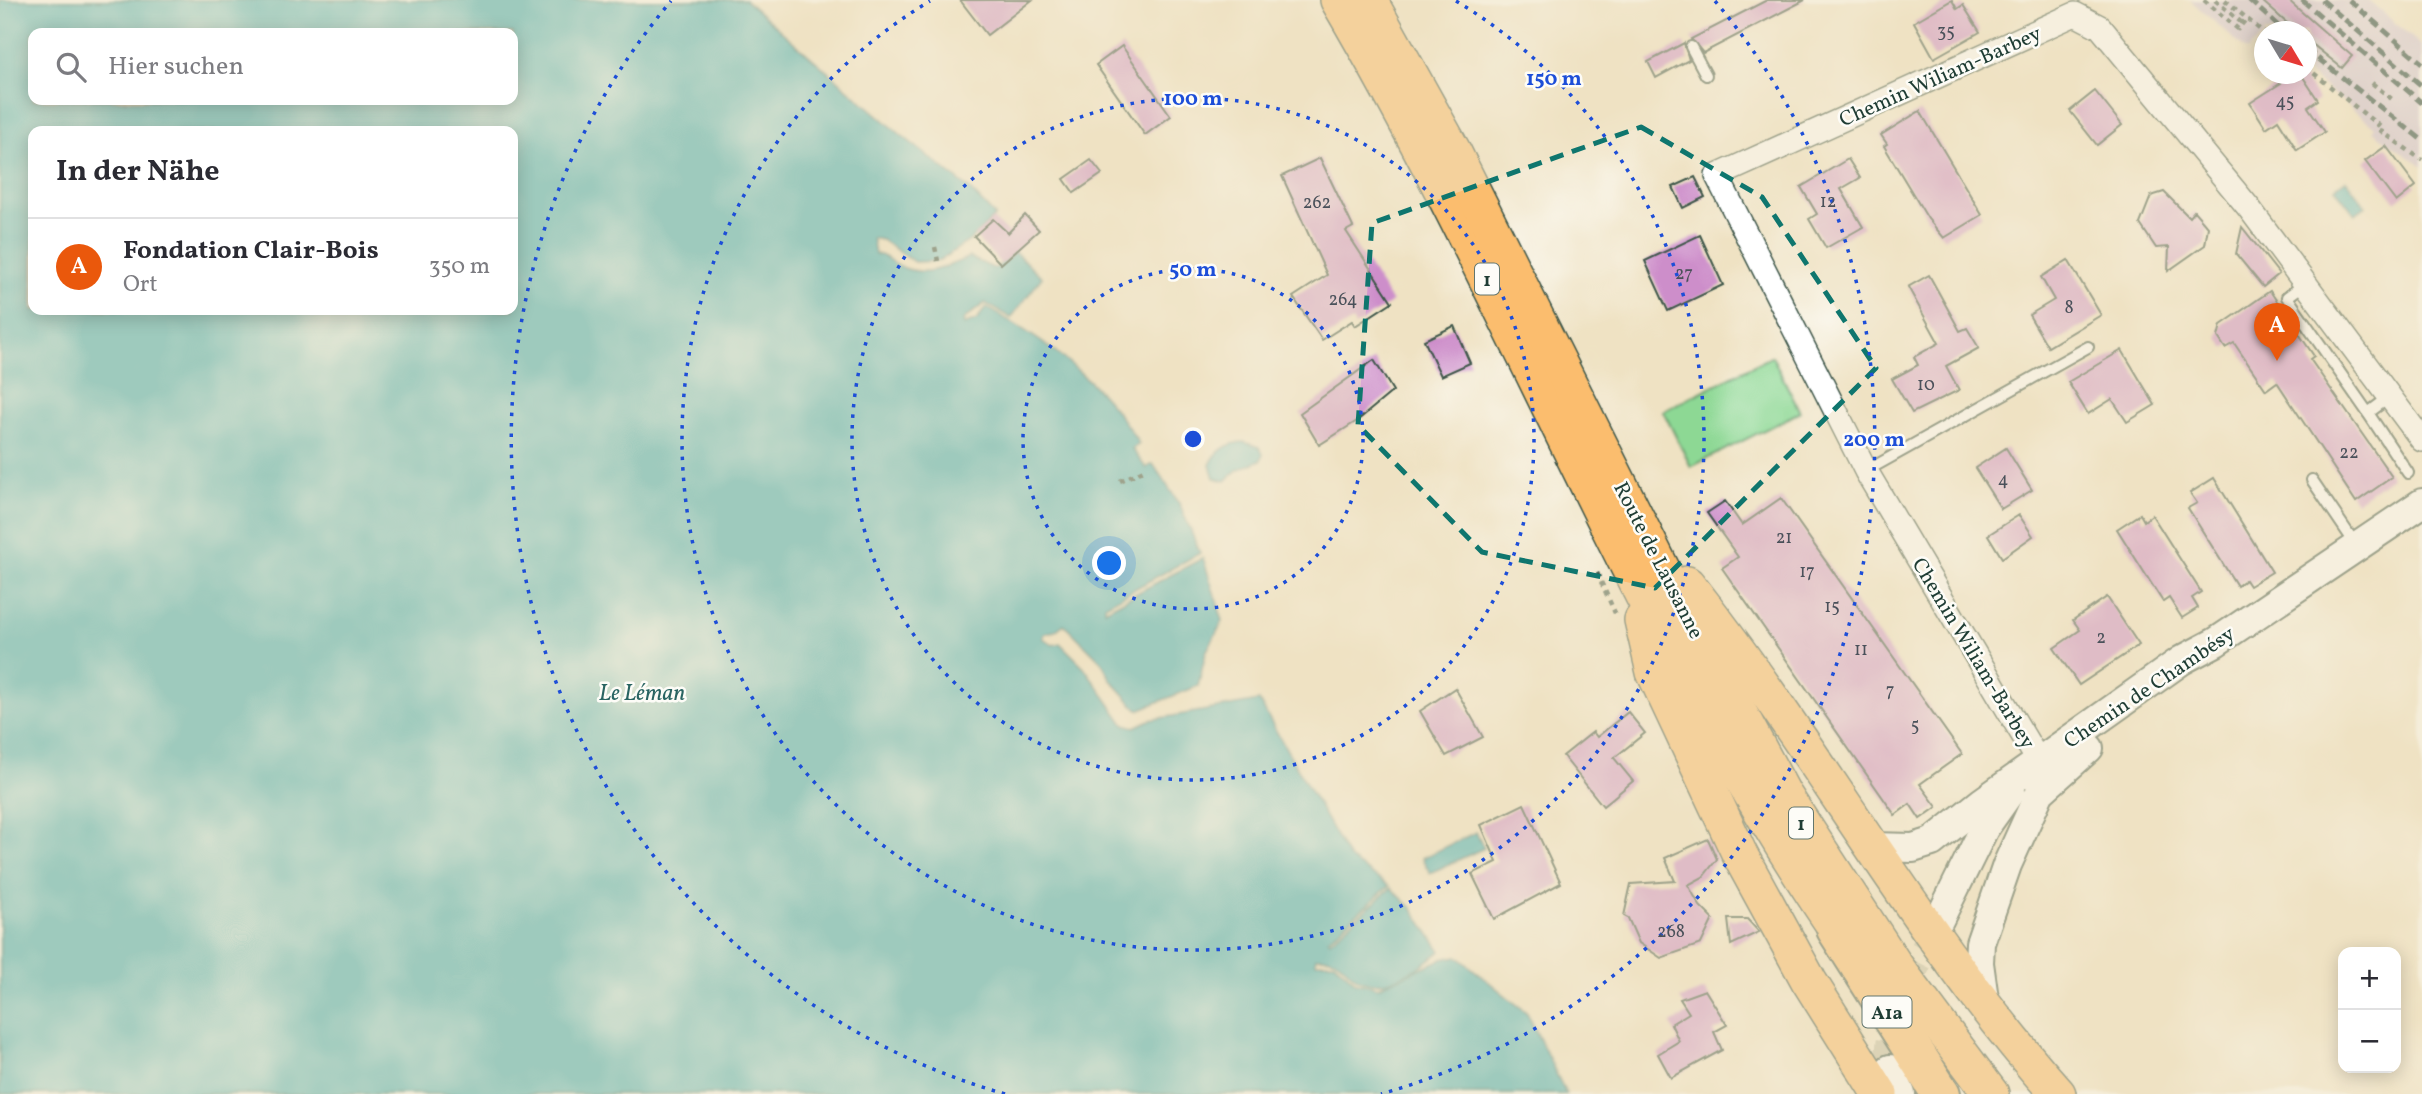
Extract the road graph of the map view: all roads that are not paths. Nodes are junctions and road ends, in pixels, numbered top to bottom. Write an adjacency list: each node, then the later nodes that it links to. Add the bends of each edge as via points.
1 (1338, 0): 16 (main road, Route de Lausanne / 1, via 1425,157)
2 (1368, 0): 14 (main road, Route de Lausanne / 1, via 1452,151)
3 (1691, 47): 4 (lane)
4 (1706, 75)
5 (2306, 283): 7 (street, Chemin Wiliam-Barbey); 8 (lane, via 2287,298); 10 (street, Chemin Wiliam-Barbey, via 2100,27 2076,14 1717,176)
6 (2088, 347): 10 (lane)
7 (2391, 396): 8 (lane); 9 (street, Chemin Wiliam-Barbey)
8 (2368, 413): 11 (lane)
9 (2422, 440)
10 (1866, 471): 18 (street, Chemin Wiliam-Barbey)
11 (2408, 472)
12 (2312, 480): 15 (lane)
13 (2422, 503): 15 (street, Chemin de Chambésy)
14 (1646, 531): 19 (main road, via 1768,690); 26 (main road, Route de Lausanne / 1, via 1724,689 1790,806 1888,957)
15 (2357, 547): 17 (street, Chemin de Chambésy)
16 (1628, 562): 21 (main road, Route de Lausanne / 1, via 1729,755); 23 (main road, via 1654,672 1741,857 1788,944)
17 (2216, 642): 18 (street, Chemin de Chambésy, via 2182,660); 22 (street, via 2193,674 2071,761 2039,792 1983,930 1979,962)
18 (2032, 767): 19 (street, Chemin de Chambésy, via 1932,842 1913,848); 20 (street, via 1984,829)
19 (1872, 847): 22 (main road)
20 (1939, 920)
21 (1836, 929): 24 (highway, A1a); 25 (main road, Route de Lausanne / 1)
22 (1985, 1006): 27 (main road)
23 (1890, 1086)
24 (1941, 1094)
25 (1957, 1094)
26 (1991, 1094)
27 (2058, 1094)

